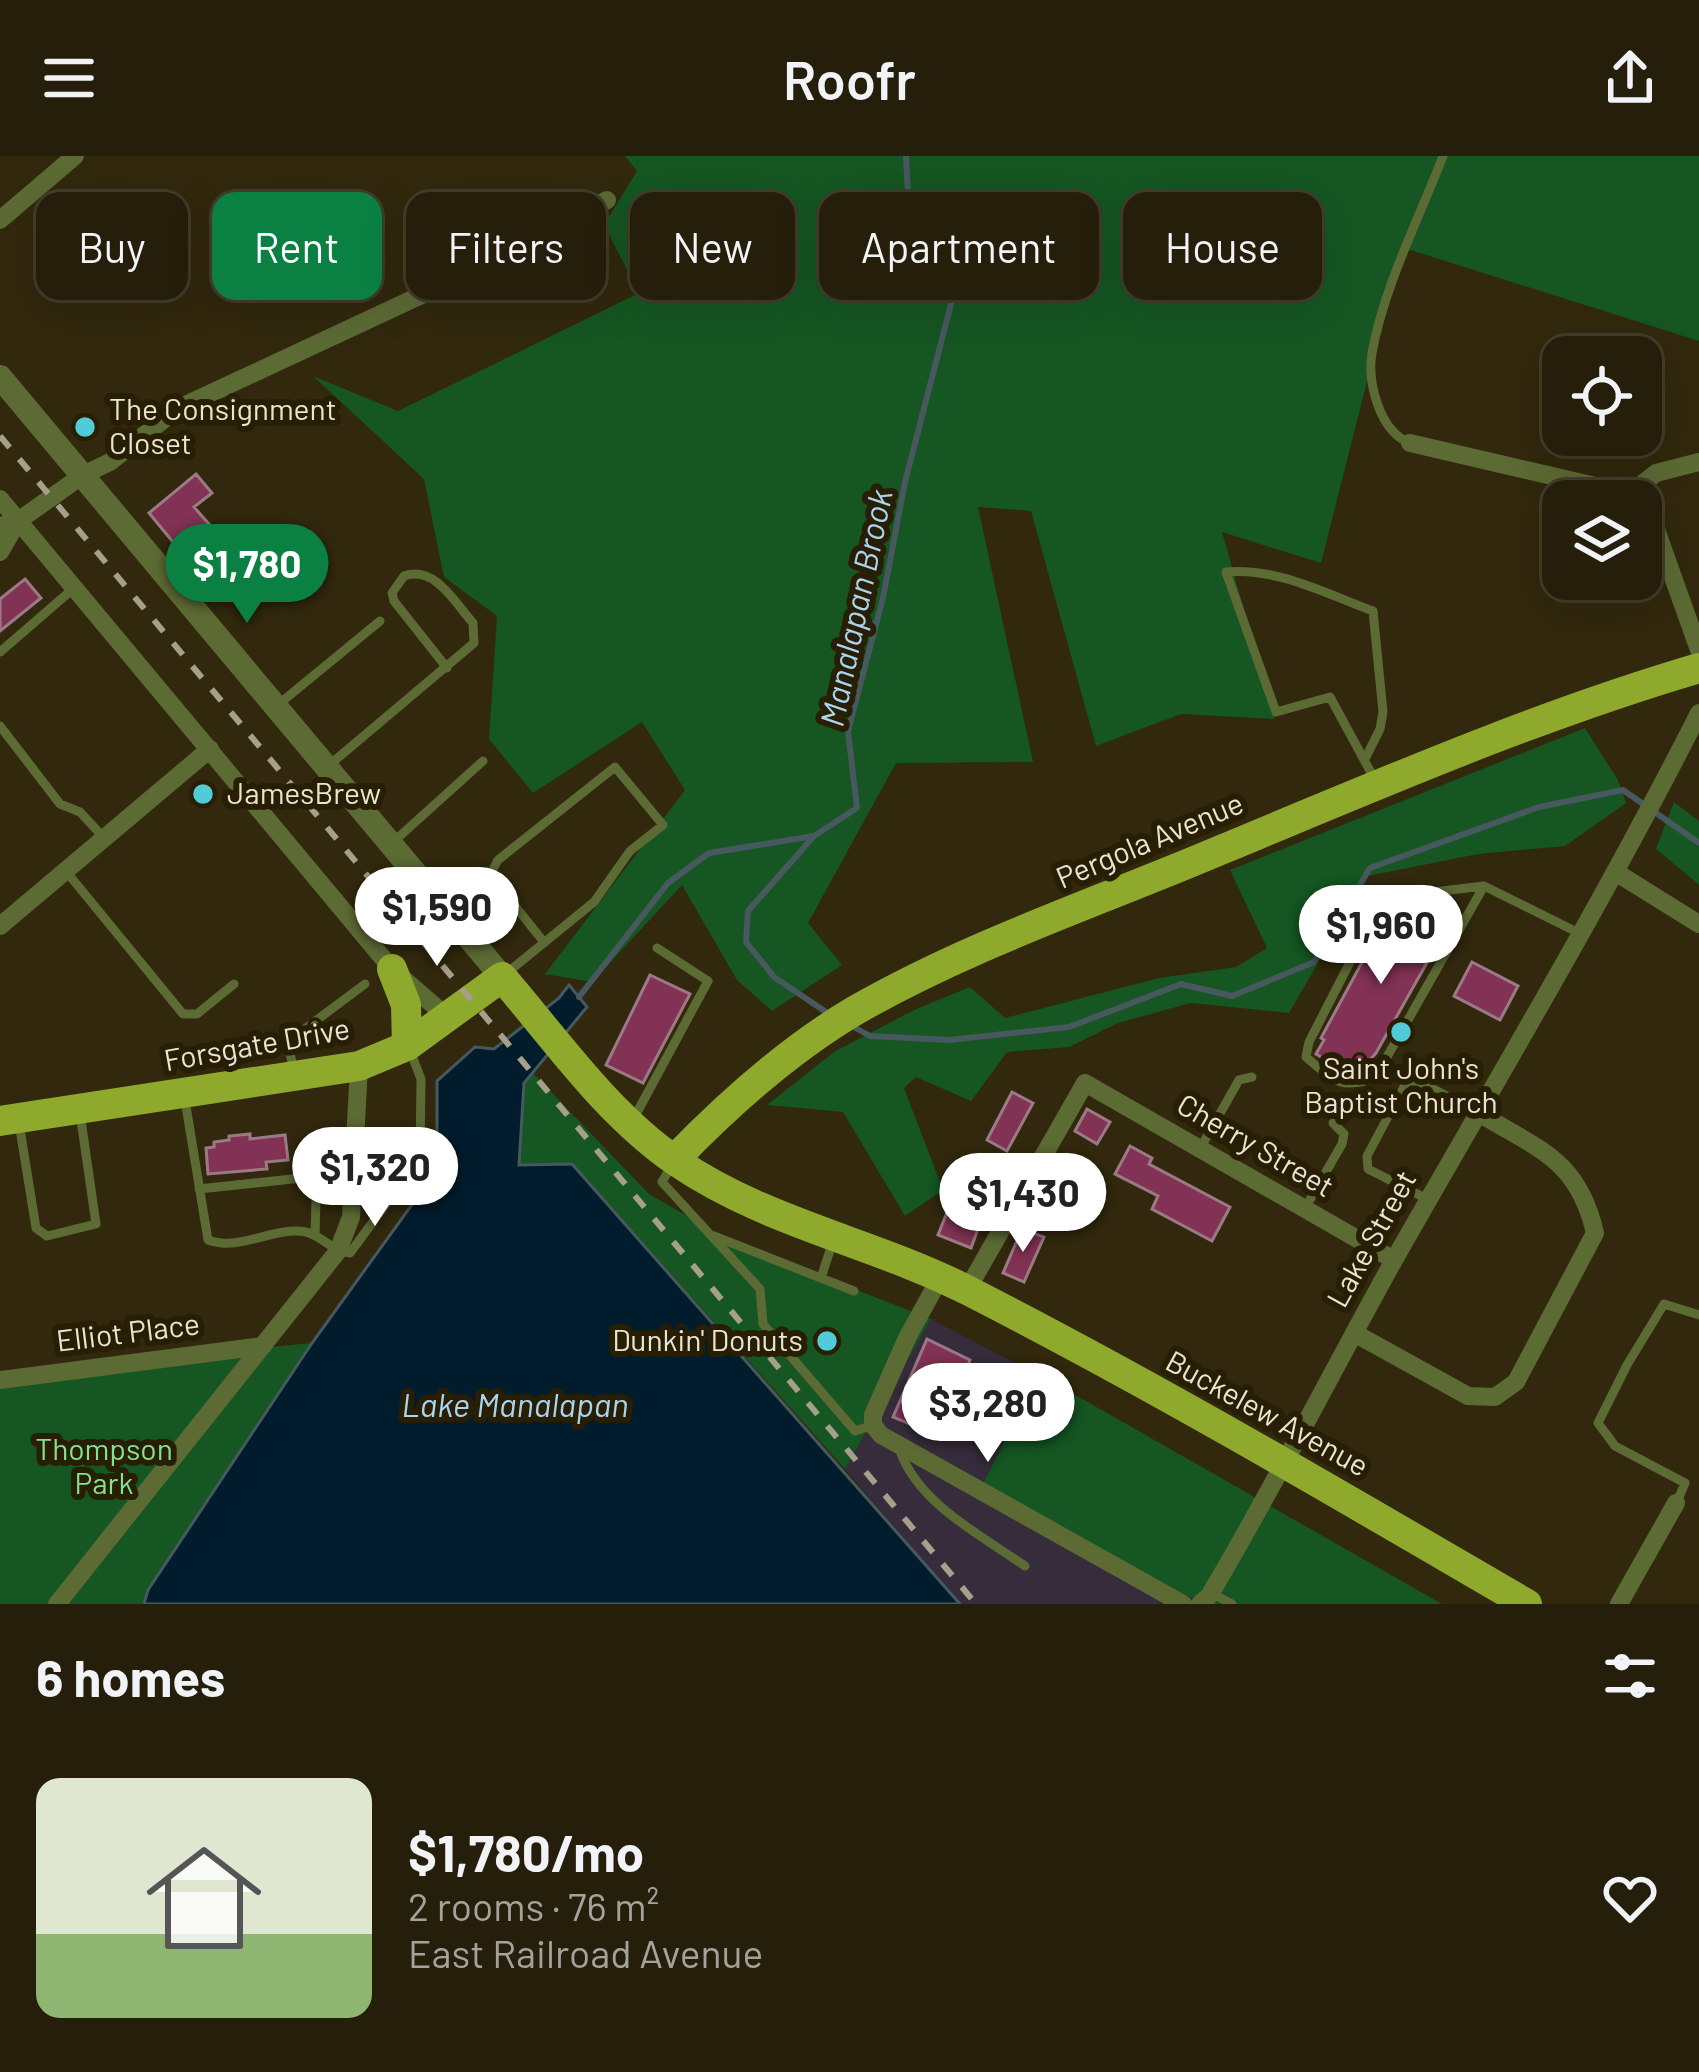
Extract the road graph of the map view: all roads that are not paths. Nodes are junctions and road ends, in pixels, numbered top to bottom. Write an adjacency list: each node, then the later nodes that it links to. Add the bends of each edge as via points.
1 (75, 156): 4 (street)
2 (1443, 156): 6 (lane, via 1371,357 1381,413)
3 (607, 200): 8 (street, via 176,409)
4 (0, 220)
5 (0, 377): 8 (street)
6 (1410, 443): 9 (street)
7 (1699, 462): 10 (street)
8 (83, 475): 12 (street); 21 (street)
9 (1554, 480)
10 (1651, 480)
11 (0, 499): 12 (street)
12 (9, 524): 14 (street); 15 (street)
13 (1662, 546): 17 (street)
14 (0, 553)
15 (74, 588): 18 (lane); 24 (street)
16 (380, 621): 21 (lane)
17 (1699, 650)
18 (0, 652)
19 (447, 668): 19 (lane, via 474,643 473,623 431,576 404,576 394,601); 26 (lane)
20 (1699, 668): 27 (main road, Pergola Avenue)
21 (275, 707): 26 (street)
22 (1699, 713): 31 (street, Lake Street)
23 (0, 726): 28 (lane, via 60,804)
24 (210, 749): 28 (street); 40 (street)
25 (483, 761): 29 (lane)
26 (326, 767): 29 (street)
27 (1371, 771): 27 (lane, via 1383,712 1373,611 1282,578 1226,572 1276,712 1330,697); 55 (main road, Pergola Avenue, via 854,1012 721,1112)
28 (104, 838): 30 (street)
29 (391, 844): 34 (street)
30 (65, 871): 36 (street); 42 (lane, via 183,1014 197,1014)
31 (1617, 873): 35 (street); 37 (street, Lake Street)
32 (490, 875): 34 (lane); 38 (lane); 38 (lane, via 498,860 615,767 663,825 630,851 594,902)
33 (1484, 886): 33 (lane, via 1382,898 1306,1057 1351,1086 1375,1078); 37 (lane)
34 (449, 913): 41 (street)
35 (1699, 924)
36 (0, 926)
37 (1583, 934): 50 (street, Lake Street)
38 (543, 941): 41 (lane)
39 (658, 947): 53 (lane, via 708,981)
40 (378, 976): 43 (street); 44 (main road, via 406,1005); 46 (lane, via 294,1037)
41 (502, 977): 43 (main road, Forsgate Drive); 53 (main road, Buckelew Avenue)
42 (234, 984)
43 (446, 1016): 44 (main road, Forsgate Drive)
44 (406, 1046): 45 (main road, Forsgate Drive); 62 (lane, via 421,1070 420,1158 354,1249)
45 (359, 1066): 46 (main road, Forsgate Drive); 62 (street, via 351,1217)
46 (295, 1077): 48 (main road, Forsgate Drive)
47 (1252, 1077): 54 (lane, via 1239,1080)
48 (184, 1095): 49 (main road, Forsgate Drive); 56 (lane)
49 (80, 1110): 51 (main road, Forsgate Drive); 51 (lane, via 96,1224 47,1236 36,1228)
50 (1479, 1113): 57 (street, Lake Street); 57 (lane, via 1407,1081 1367,1156 1368,1169); 68 (street, via 1567,1167 1588,1201 1595,1233 1516,1382 1495,1397 1468,1396)
51 (9, 1119)
52 (1333, 1123): 58 (lane, via 1342,1144)
53 (631, 1124): 55 (main road, Buckelew Avenue)
54 (1200, 1148): 58 (street, Cherry Street); 65 (street, Cherry Street, via 1085,1083)
55 (674, 1160): 59 (lane, via 662,1182); 60 (main road, Buckelew Avenue)
56 (199, 1189): 61 (lane, via 211,1241); 61 (lane, via 311,1177)
57 (1429, 1199): 63 (street, Lake Street)
58 (1304, 1210): 63 (street, Cherry Street)
59 (710, 1234): 64 (lane); 71 (lane, via 760,1289 763,1324 855,1431)
60 (835, 1236): 64 (lane); 65 (main road, Buckelew Avenue)
61 (315, 1237): 62 (lane)
62 (338, 1251): 69 (street)
63 (1394, 1260): 68 (street, Lake Street)
64 (821, 1278): 66 (lane)
65 (954, 1284): 71 (street, via 908,1338); 73 (main road, Buckelew Avenue)
66 (854, 1291)
67 (1699, 1316): 74 (lane, via 1664,1304 1598,1423 1615,1446)
68 (1354, 1333): 73 (street, Lake Street)
69 (263, 1346): 70 (street, Elliot Place); 79 (street)
70 (0, 1380)
71 (873, 1425): 72 (street)
72 (899, 1445): 77 (lane, via 924,1492); 80 (street)
73 (1285, 1465): 78 (street, Lake Street); 82 (main road, Buckelew Avenue)
74 (1684, 1483): 75 (lane); 76 (lane)
75 (1699, 1491)
76 (1676, 1503): 83 (street)
77 (1025, 1566)
78 (1206, 1598): 81 (lane)
79 (57, 1604)
80 (1183, 1604)
81 (1232, 1604)
82 (1527, 1604)
83 (1619, 1604)

